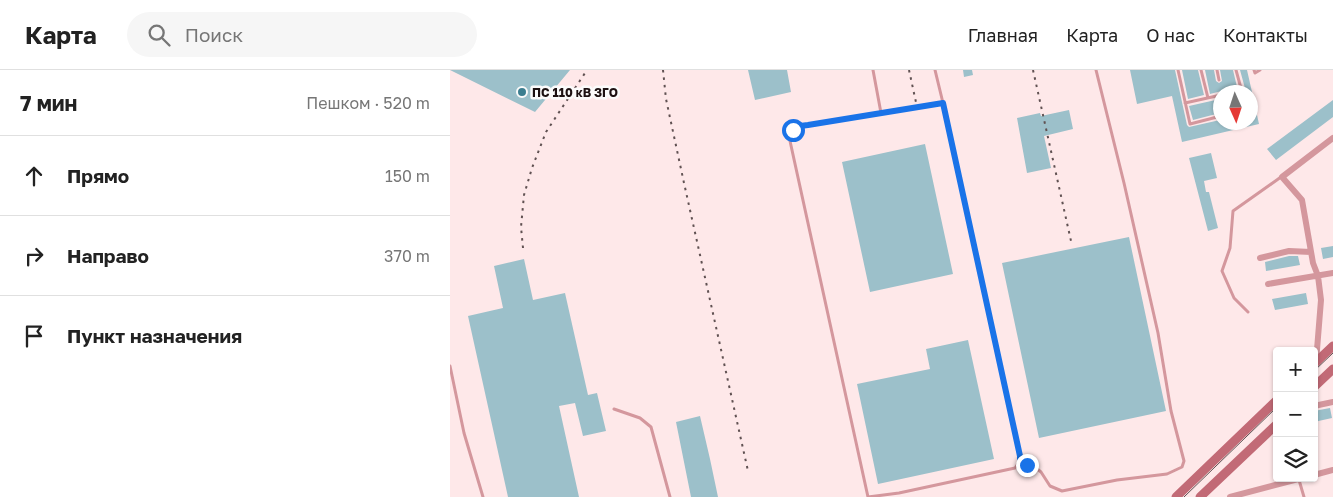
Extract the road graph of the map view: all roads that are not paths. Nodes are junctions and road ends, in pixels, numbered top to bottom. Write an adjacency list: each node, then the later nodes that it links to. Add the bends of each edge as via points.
1 (873, 70): 16 (lane)
2 (935, 70): 14 (lane)
3 (1096, 70): 37 (lane, via 1158,333 1171,411 1184,462 1182,467 1167,474 1117,480 1062,492 1050,486 1036,468)
4 (1178, 70): 15 (lane)
5 (1201, 70): 13 (lane)
6 (1217, 70): 10 (lane)
7 (1236, 70): 11 (lane)
8 (1254, 70): 9 (lane, via 1255,73)
9 (1260, 70)
10 (1219, 80)
11 (1240, 85)
12 (1213, 97): 13 (lane)
13 (1208, 98): 15 (lane)
14 (943, 103): 16 (lane); 37 (lane)
15 (1185, 103): 17 (lane, via 1190,124)
16 (881, 113): 37 (lane, via 800,126 790,134 868,497 1015,468)
17 (1213, 118)
18 (1333, 138): 19 (street)
19 (1282, 176): 20 (street, via 1302,200); 25 (lane, via 1232,212 1230,248 1222,272 1234,298)
20 (1311, 252): 21 (street, via 1288,251); 23 (street)
21 (1260, 258)
22 (1333, 273): 23 (street)
23 (1318, 276): 24 (street); 27 (street, via 1320,314)
24 (1268, 284)
25 (1248, 312)
26 (1333, 346): 28 (main road)
27 (1317, 347)
28 (1318, 360)
29 (450, 366): 42 (lane, via 464,432)
30 (1333, 369): 31 (main road)
31 (1318, 383)
32 (1333, 402): 34 (street)
33 (1273, 404): 44 (main road)
34 (1318, 405)
35 (614, 409): 43 (lane, via 640,418 652,427)
36 (1273, 428): 45 (main road)
37 (1020, 461)
38 (1333, 470): 39 (street)
39 (1318, 474)
40 (1288, 482): 46 (street)
41 (1301, 482): 47 (lane)
42 (483, 497)
43 (670, 497)
44 (1176, 497)
45 (1200, 497)
46 (1230, 497)
47 (1304, 497)

